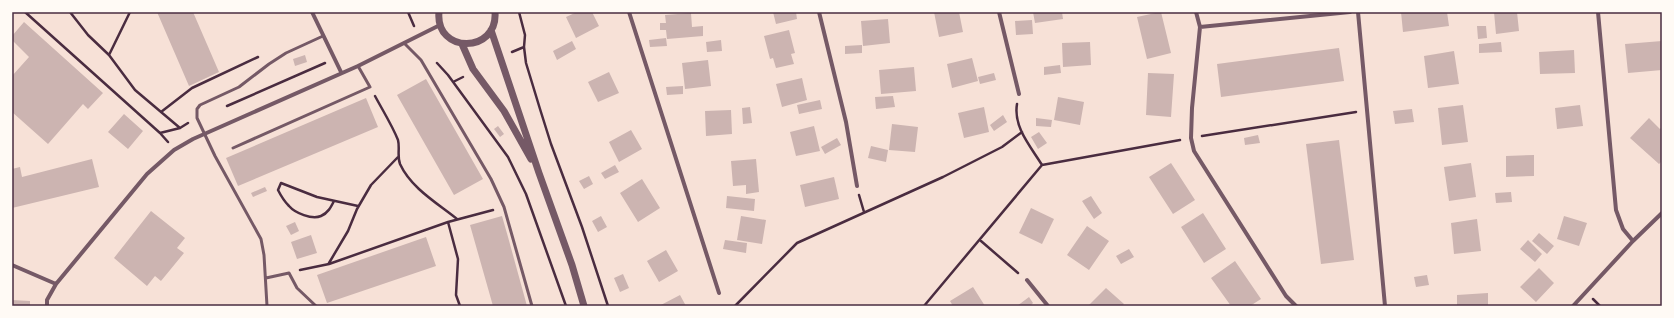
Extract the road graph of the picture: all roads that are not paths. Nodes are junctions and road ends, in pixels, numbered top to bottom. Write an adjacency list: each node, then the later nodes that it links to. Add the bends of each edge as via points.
1 (312, 12): 14 (street)
2 (439, 12): 11 (street)
3 (495, 12): 13 (street)
4 (629, 12): 30 (street)
5 (819, 12): 23 (street, via 846,122)
6 (999, 12): 19 (street)
7 (1196, 12): 12 (street)
8 (1350, 12): 12 (street)
9 (1358, 12): 38 (street)
10 (1598, 12): 25 (street, via 1616,210 1623,229)
11 (440, 25): 15 (street); 16 (street, via 446,36)
12 (1200, 27): 37 (street, via 1192,108 1191,138 1194,151 1286,296)
13 (491, 30): 16 (street, via 487,36 475,43); 22 (street)
14 (323, 36): 18 (street); 20 (lane, via 286,53 239,87 200,105 197,109 197,118)
15 (404, 43): 17 (street); 34 (lane, via 421,60 491,179 504,207)
16 (462, 44): 22 (street, via 473,69 504,111)
17 (358, 66): 18 (street); 21 (lane, via 370,86)
18 (341, 72): 20 (street)
19 (1019, 94)
20 (205, 134): 27 (lane, via 262,239); 29 (street, via 174,150 147,174)
21 (233, 148)
22 (539, 173): 35 (street)
23 (857, 186)
24 (1662, 213): 25 (street)
25 (1633, 241): 39 (street)
26 (12, 265): 29 (street)
27 (266, 278): 32 (lane); 33 (lane, via 289,274 297,288)
28 (1027, 280): 36 (street)
29 (56, 284): 31 (street, via 47,300)
30 (719, 293)
31 (47, 306)
32 (267, 306)
33 (316, 306)
34 (532, 306)
35 (584, 306)
36 (1048, 306)
37 (1296, 306)
38 (1385, 306)
39 (1573, 306)

